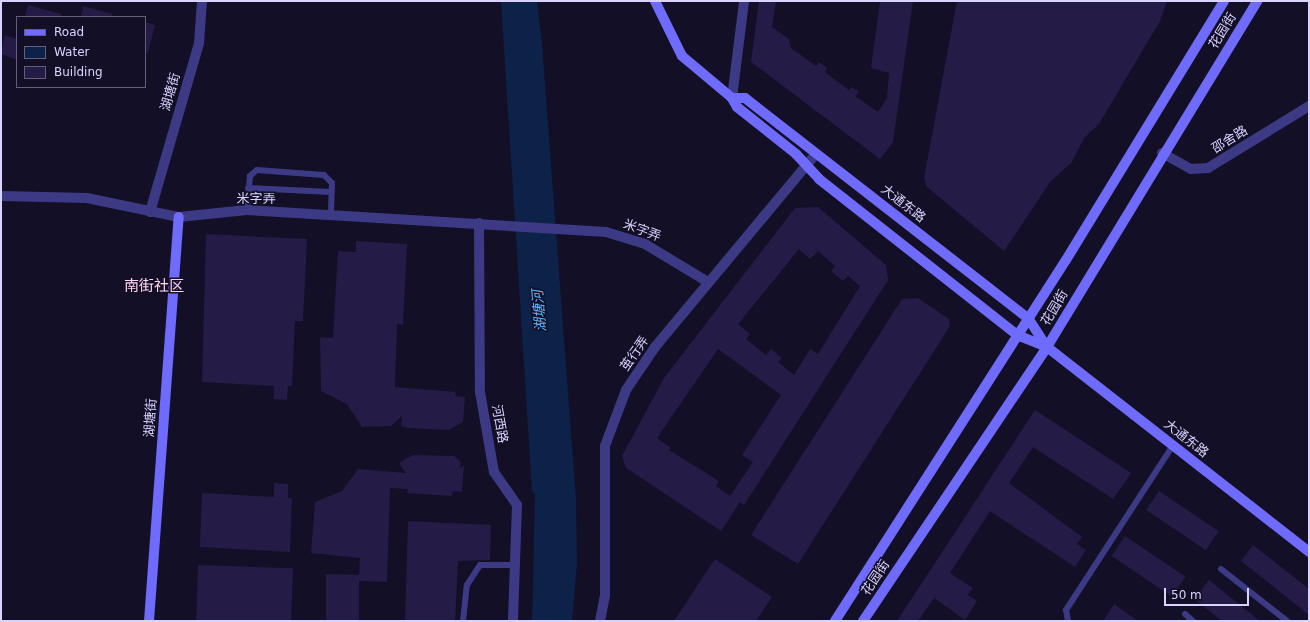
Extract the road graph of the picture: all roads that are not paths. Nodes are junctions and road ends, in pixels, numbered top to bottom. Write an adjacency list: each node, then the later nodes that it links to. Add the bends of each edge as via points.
1 (202, 1): 15 (street, 湖塘街, via 199,43)
2 (655, 1): 6 (street, 大通东路, via 682,56)
3 (744, 1): 6 (street)
4 (1224, 1): 20 (street, 花园街)
5 (1257, 1): 9 (street, 花园街)
6 (732, 98): 8 (street, 大通东路, via 745,98); 10 (street, 大通东路, via 737,107)
7 (1309, 106): 9 (street, 邵舍路, via 1208,168 1191,169)
8 (816, 154): 10 (street, 茧行弄); 20 (street, 大通东路)
9 (1162, 154): 22 (street, 花园街)
10 (807, 166): 19 (street, 茧行弄); 21 (street, 大通东路)
11 (248, 188): 12 (lane); 12 (lane, via 250,176 257,170 324,175 332,183); 14 (lane)
12 (331, 192): 16 (lane)
13 (1, 196): 15 (street, 米字弄, via 87,198)
14 (247, 210): 16 (street, 米字弄); 17 (street, 米字弄)
15 (150, 212): 17 (street, 米字弄)
16 (331, 214): 18 (street, 米字弄)
17 (179, 217): 29 (street, 湖塘街)
18 (479, 223): 19 (street, 米字弄, via 606,232 645,244); 25 (street, 河西路, via 480,392 494,472 517,505)
19 (708, 282): 32 (street, 茧行弄, via 655,347 626,390 605,446 605,595)
20 (1028, 318): 21 (street, 花园街); 22 (street, 大通东路)
21 (1017, 335): 22 (street, 大通东路); 33 (street, 花园街)
22 (1047, 347): 23 (street, 大通东路); 34 (street, 花园街)
23 (1173, 445): 24 (street, 大通东路); 35 (lane, via 1066,610)
24 (1309, 552)
25 (515, 565): 30 (lane, via 480,565 467,585); 31 (street, 河西路)
26 (1221, 569): 28 (lane)
27 (1184, 614): 36 (lane)
28 (1283, 620)
29 (149, 621)
30 (463, 621)
31 (513, 621)
32 (600, 621)
33 (835, 621)
34 (863, 621)
35 (1068, 621)
36 (1193, 621)

